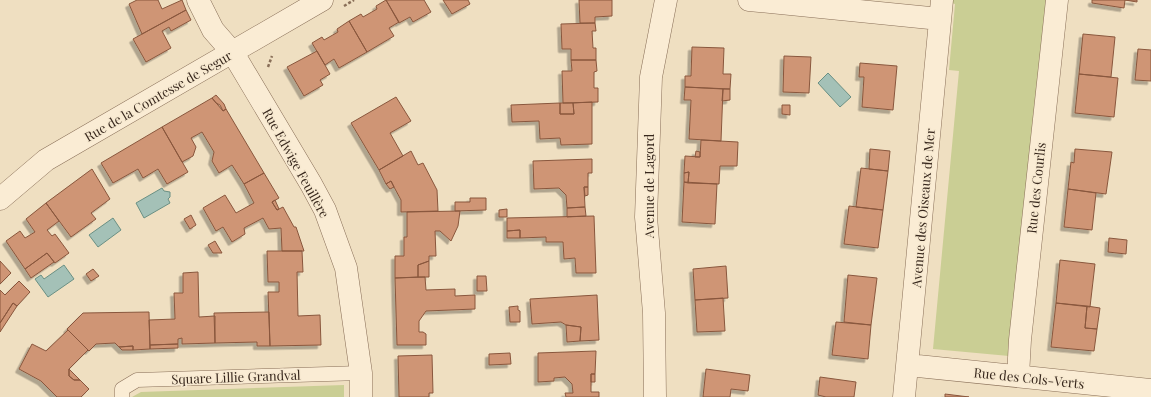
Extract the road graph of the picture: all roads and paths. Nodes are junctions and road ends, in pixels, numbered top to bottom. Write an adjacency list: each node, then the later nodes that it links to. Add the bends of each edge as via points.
1 (198, 0): 7 (street, Rue Edwige Feuillère, via 213,30)
2 (322, 0): 7 (street, Rue de la Comtesse de Segur)
3 (666, 0): 15 (street, Avenue de Lagord, via 650,77 646,217 654,313)
4 (750, 0): 6 (street)
5 (1057, 0): 11 (street, Rue des Courlis)
6 (941, 10): 9 (street, Avenue des Oiseaux de Mer)
7 (233, 53): 8 (street, Rue de la Comtesse de Segur, via 46,160); 10 (street, Rue Edwige Feuillère, via 324,210 346,268)
8 (0, 199)
9 (908, 365): 11 (street, Rue des Cols-Verts); 16 (street, Avenue des Oiseaux de Mer)
10 (361, 373): 13 (lane, Square Lillie Grandval, via 137,380 122,389); 14 (street, Rue Edwige Feuillère)
11 (1018, 376): 12 (street, Rue des Cols-Verts)
12 (1151, 390)
13 (122, 397)
14 (361, 397)
15 (655, 397)
16 (904, 397)

